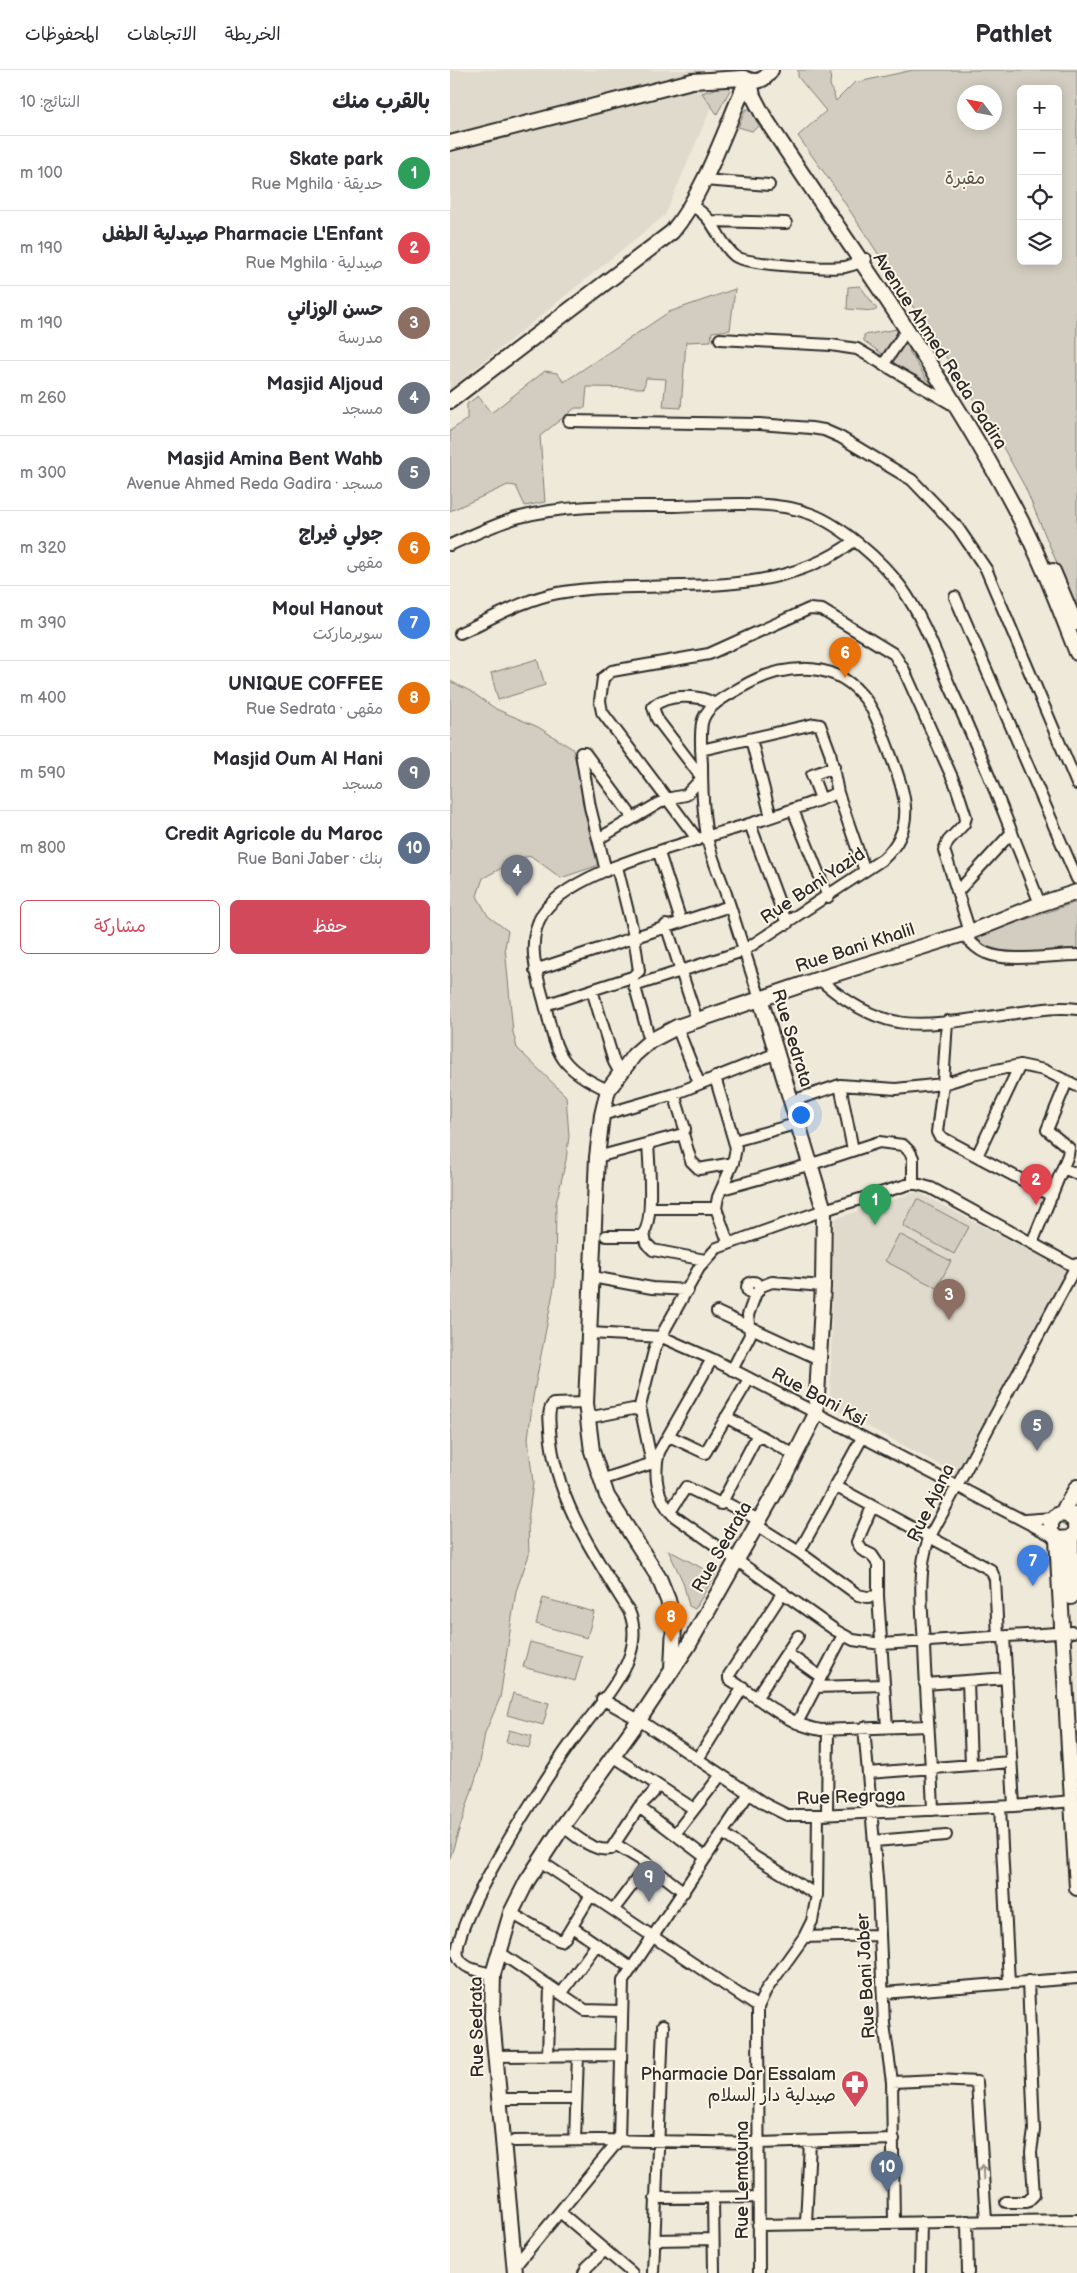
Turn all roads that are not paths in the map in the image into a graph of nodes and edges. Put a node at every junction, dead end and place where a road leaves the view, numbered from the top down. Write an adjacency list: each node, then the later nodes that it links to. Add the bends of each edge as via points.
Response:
1 (716, 70): 4 (street)
2 (771, 70): 3 (street, via 766,78)
3 (747, 78): 4 (street); 6 (street); 11 (street, Avenue Ahmed Reda Gadira)
4 (692, 81): 5 (street)
5 (450, 143)
6 (703, 180): 7 (street); 8 (street)
7 (769, 186)
8 (690, 204): 9 (street); 15 (street, via 678,225 665,238)
9 (712, 222): 10 (street); 11 (street, via 730,252 744,260 829,268)
10 (786, 222)
11 (864, 260): 12 (street, Avenue Ahmed Reda Gadira); 21 (street, Avenue Ahmed Reda Gadira, via 988,442 1026,512)
12 (906, 331): 14 (street); 16 (street, Avenue Ahmed Reda Gadira)
13 (720, 339): 14 (street, via 844,346 857,349)
14 (884, 365): 16 (street)
15 (450, 401)
16 (956, 406): 23 (street, Avenue Ahmed Reda Gadira, via 1025,529)
17 (569, 422): 29 (street, via 759,424 817,429 840,437 912,480 958,528 986,569)
18 (854, 541): 19 (street, via 827,522 801,511 776,506 677,506 595,507 528,515); 22 (street, via 812,566 756,581 579,590 537,598); 37 (street, via 901,587 920,620 974,738)
19 (450, 545)
20 (955, 597): 44 (street)
21 (1077, 628)
22 (460, 633)
23 (1077, 653)
24 (715, 704): 26 (street, via 702,723); 28 (street, via 704,699 666,698 653,707 657,718); 42 (street, Rue Bani Yazid, via 748,684 787,670 821,670 845,679 862,695 892,761 905,801 904,826 898,843 883,859)
25 (751, 739): 26 (street); 27 (street, via 817,724 822,727); 34 (street)
26 (702, 750): 28 (street)
27 (834, 767): 30 (street); 32 (street, via 811,776)
28 (702, 778): 31 (street, via 686,795); 39 (street)
29 (1077, 784)
30 (838, 793): 32 (street); 42 (street)
31 (666, 799): 35 (street); 39 (street); 45 (street, via 602,712 601,684 607,674 709,654 809,609 822,610 894,654 904,670 956,786 966,817 944,850)
32 (821, 799): 33 (street)
33 (793, 810): 34 (street); 47 (street)
34 (771, 817): 36 (street)
35 (634, 818): 38 (street); 38 (street, via 583,752 580,756)
36 (750, 824): 39 (street); 51 (street)
37 (1012, 832): 45 (street); 48 (street)
38 (598, 839): 43 (street)
39 (703, 839): 40 (street); 49 (street, Rue Sedrata)
40 (659, 853): 41 (street); 50 (street)
41 (617, 866): 43 (street); 54 (street)
42 (865, 870): 47 (street, Rue Bani Yazid)
43 (606, 871): 57 (street, via 579,883 560,896 543,914 536,930)
44 (1077, 879)
45 (959, 890): 53 (street)
46 (1077, 892): 48 (street, Rue Bani Khalil)
47 (828, 897): 51 (street, Rue Bani Yazid)
48 (1040, 904): 53 (street, Rue Bani Khalil)
49 (730, 906): 50 (street); 55 (street, Rue Sedrata)
50 (681, 921): 52 (street)
51 (787, 924): 55 (street, Rue Bani Yazid)
52 (666, 926): 54 (street); 58 (street)
53 (966, 933): 56 (street, via 973,946 987,954); 59 (street, Rue Bani Khalil)
54 (634, 936): 57 (street); 60 (street, via 640,966)
55 (743, 951): 58 (street, Rue Bani Yazid); 62 (street, Rue Sedrata)
56 (1077, 955)
57 (535, 970): 63 (street)
58 (682, 970): 60 (street, Rue Bani Yazid); 65 (street)
59 (819, 979): 62 (street, Rue Bani Khalil); 66 (street, via 837,994 883,1018 900,1023)
60 (633, 982): 61 (street, Rue Bani Yazid); 68 (street)
61 (592, 990): 63 (street, Rue Bani Yazid); 71 (street, via 614,1062)
62 (760, 998): 65 (street, Rue Bani Khalil); 69 (street, Rue Sedrata)
63 (545, 1005): 77 (street, via 557,1050 564,1062 585,1080)
64 (1077, 1010): 66 (street, via 1051,1008)
65 (697, 1020): 67 (street, Rue Bani Khalil)
66 (947, 1022): 75 (street)
67 (676, 1027): 68 (street, Rue Bani Khalil); 74 (street)
68 (650, 1041): 71 (street, Rue Bani Khalil)
69 (777, 1053): 72 (street); 79 (street, Rue Sedrata)
70 (1020, 1065): 73 (street, via 1044,1070); 75 (street); 86 (street)
71 (620, 1071): 77 (street, Rue Bani Khalil)
72 (715, 1077): 74 (street); 83 (street)
73 (1074, 1083): 90 (street, via 1047,1130 1069,1148)
74 (699, 1084): 78 (street)
75 (943, 1084): 76 (street, via 896,1089); 86 (street, via 937,1132)
76 (840, 1085): 79 (street); 85 (street)
77 (608, 1090): 80 (street, Rue Bani Khalil)
78 (674, 1094): 80 (street); 82 (street, via 685,1129)
79 (792, 1101): 81 (street, Rue Sedrata)
80 (602, 1115): 87 (street, Rue Bani Khalil)
81 (799, 1123): 83 (street); 89 (street, Rue Sedrata)
82 (683, 1134): 84 (street); 88 (street, via 696,1167 704,1170)
83 (734, 1141): 88 (street)
84 (648, 1144): 87 (street); 95 (street)
85 (853, 1150): 89 (street); 92 (street, via 879,1142 903,1145 913,1158)
86 (977, 1156): 94 (street)
87 (597, 1157): 104 (street, Rue Bani Khalil)
88 (733, 1163): 93 (street)
89 (812, 1164): 93 (street); 97 (street, Rue Sedrata)
90 (1063, 1168): 91 (street); 94 (street)
91 (1077, 1174)
92 (913, 1183): 97 (street); 101 (street, via 930,1188)
93 (722, 1189): 96 (street)
94 (1052, 1196): 101 (street)
95 (650, 1208): 96 (street); 98 (street)
96 (716, 1208): 100 (street)
97 (824, 1210): 100 (street); 105 (street, Rue Sedrata)
98 (644, 1234): 99 (street); 102 (street, via 646,1243 653,1250)
99 (606, 1236)
100 (728, 1242): 102 (street, via 716,1248)
101 (1032, 1243): 103 (street)
102 (705, 1260): 106 (street)
103 (1076, 1266): 127 (street, Rue Ajana)
104 (592, 1277): 106 (street, via 652,1288); 109 (street, Rue Bani Khalil)
105 (823, 1286): 108 (street, via 772,1282 757,1290 748,1315); 112 (street, Rue Sedrata)
106 (688, 1290): 110 (street)
107 (717, 1312): 108 (street)
108 (750, 1326): 112 (street); 113 (street, via 749,1338)
109 (590, 1333): 110 (street, Rue Bani Ksi); 115 (street, Rue Bani Khalil)
110 (662, 1337): 111 (street, Rue Bani Ksi); 116 (street, via 652,1355)
111 (712, 1359): 113 (street, Rue Bani Ksi); 120 (street)
112 (819, 1360): 117 (street, Rue Sedrata)
113 (732, 1370): 114 (street, Rue Bani Ksi)
114 (749, 1379): 117 (street, Rue Bani Ksi); 118 (street)
115 (586, 1403): 119 (street, Rue Bani Khalil); 157 (street, via 558,1402 549,1411 557,1466 572,1514 634,1623 630,1655)
116 (639, 1410): 119 (street); 124 (street)
117 (816, 1414): 122 (street, Rue Bani Ksi); 123 (street, Rue Sedrata)
118 (726, 1417): 120 (street, via 705,1453); 121 (street)
119 (587, 1418): 125 (street, Rue Bani Khalil, via 592,1452)
120 (669, 1436): 124 (street)
121 (758, 1436): 123 (street); 129 (street)
122 (862, 1438): 126 (street); 127 (street, Rue Bani Ksi)
123 (795, 1455): 134 (street, Rue Sedrata)
124 (654, 1463): 125 (street); 131 (street, via 658,1486)
125 (601, 1480): 148 (street, Rue Bani Khalil, via 614,1510 658,1578 668,1600 674,1625)
126 (835, 1486): 130 (street); 137 (street)
127 (957, 1486): 133 (street, Rue Bani Ksi); 136 (street, Rue Ajana)
128 (1077, 1487): 132 (street)
129 (724, 1502): 131 (street, via 717,1504 686,1487); 134 (street)
130 (872, 1507): 136 (street); 140 (street, via 857,1542 878,1564)
131 (670, 1512): 138 (street)
132 (1058, 1516): 133 (street); 135 (street, via 1070,1515); 135 (street, via 1050,1527)
133 (1025, 1520): 135 (street, Rue Bani Ksi, via 1038,1530)
134 (757, 1523): 137 (street); 138 (street, Rue Sedrata)
135 (1070, 1530): 141 (street)
136 (929, 1538): 144 (street, via 979,1562 993,1573); 145 (street, Rue Ajana, via 921,1575)
137 (799, 1552): 140 (street, via 858,1595)
138 (735, 1560): 139 (street); 148 (street, Rue Sedrata)
139 (783, 1592): 142 (street); 154 (street, via 728,1676)
140 (878, 1596): 146 (street)
141 (1068, 1632): 144 (street); 158 (street); 174 (street)
142 (843, 1635): 146 (street, via 864,1643); 149 (street)
143 (798, 1636): 147 (street)
144 (1001, 1637): 145 (street); 150 (street)
145 (923, 1641): 146 (street); 152 (street, Rue Ajana)
146 (881, 1644): 153 (street)
147 (787, 1653): 149 (street); 156 (street)
148 (672, 1672): 159 (street, Rue Sedrata)
149 (821, 1676): 155 (street)
150 (1007, 1678): 151 (street); 167 (street)
151 (968, 1682): 152 (street); 168 (street)
152 (925, 1684): 161 (street, Rue Ajana)
153 (884, 1685): 155 (street); 163 (street)
154 (743, 1687): 156 (street); 166 (street)
155 (816, 1687): 160 (street)
156 (757, 1697): 160 (street)
157 (602, 1699): 159 (street, Rue Regraga); 204 (street, via 511,1834 464,1924 456,1948 462,1964)
158 (1077, 1704)
159 (639, 1720): 165 (street, Rue Sedrata); 166 (street, Rue Regraga)
160 (797, 1723): 164 (street, via 806,1728)
161 (928, 1726): 163 (street); 169 (street, Rue Ajana)
162 (864, 1727): 163 (street); 164 (street); 170 (street, Rue Bani Jaber)
163 (887, 1727)
164 (828, 1730): 181 (street, Rue Lemtouna)
165 (613, 1756): 172 (street); 182 (street, Rue Sedrata)
166 (698, 1759): 171 (street, Rue Regraga)
167 (1011, 1762): 168 (street); 175 (street)
168 (971, 1764): 169 (street)
169 (931, 1768): 170 (street); 179 (street, Rue Ajana)
170 (868, 1773): 180 (street, Rue Bani Jaber)
171 (720, 1776): 173 (street, Rue Regraga); 178 (street)
172 (656, 1786): 176 (street); 178 (street)
173 (749, 1793): 181 (street, Rue Regraga, via 787,1815); 183 (street)
174 (1073, 1801): 175 (street, Rue Regraga); 191 (street)
175 (1014, 1806): 177 (street, Rue Regraga)
176 (639, 1807): 184 (street); 187 (street)
177 (1000, 1807): 179 (street, Rue Regraga); 207 (street)
178 (694, 1809): 184 (street)
179 (934, 1810): 180 (street, Rue Regraga)
180 (870, 1813): 181 (street, Rue Regraga); 186 (street, Rue Bani Jaber)
181 (822, 1815): 194 (street, Rue Lemtouna)
182 (563, 1826): 187 (street, via 600,1850 611,1849); 189 (street, Rue Sedrata)
183 (723, 1833): 188 (street); 194 (street)
184 (676, 1834): 188 (street)
185 (946, 1835): 186 (street)
186 (875, 1840): 198 (street, Rue Bani Jaber)
187 (615, 1844): 190 (street)
188 (705, 1857): 192 (street)
189 (540, 1861): 193 (street); 196 (street, Rue Sedrata)
190 (648, 1864): 192 (street); 195 (street)
191 (1077, 1888)
192 (684, 1892): 199 (street)
193 (591, 1895): 195 (street); 197 (street)
194 (817, 1895): 200 (street, Rue Lemtouna, via 812,1921)
195 (614, 1909): 199 (street)
196 (511, 1913): 197 (street, via 558,1942); 202 (street, Rue Sedrata)
197 (572, 1927): 201 (street)
198 (879, 1935): 200 (street); 210 (street, Rue Bani Jaber)
199 (653, 1936): 203 (street); 211 (street)
200 (804, 1937): 211 (street, Rue Lemtouna, via 766,1990)
201 (597, 1944): 203 (street); 209 (street)
202 (499, 1952): 204 (street, Rue Sedrata); 208 (street)
203 (630, 1967): 212 (street, via 621,1988)
204 (493, 1974): 216 (street, Rue Sedrata)
205 (1077, 1978): 206 (street)
206 (1028, 1981): 207 (street); 231 (street, via 1034,2195 1027,2202)
207 (1009, 1983): 210 (street)
208 (550, 1987): 209 (street); 217 (street)
209 (561, 1994): 212 (street, via 585,2010)
210 (883, 1994): 218 (street, Rue Bani Jaber)
211 (758, 2007): 227 (street, Rue Lemtouna)
212 (620, 2011): 215 (street)
213 (663, 2026): 225 (street)
214 (578, 2055): 215 (street); 217 (street); 220 (street)
215 (621, 2055): 223 (street)
216 (494, 2056): 217 (street); 219 (street, Rue Sedrata)
217 (548, 2056)
218 (892, 2082): 221 (street, Rue Bani Jaber); 235 (street, one-way to 218, via 977,2082)
219 (498, 2099): 220 (street); 243 (street, Rue Sedrata)
220 (575, 2099): 222 (street)
221 (894, 2139): 226 (street); 236 (street, Rue Bani Jaber)
222 (575, 2140): 223 (street); 224 (street)
223 (619, 2140): 225 (street); 232 (street)
224 (514, 2141)
225 (658, 2142): 227 (street); 228 (street)
226 (810, 2142): 227 (street); 238 (street)
227 (759, 2143): 230 (street, Rue Lemtouna)
228 (655, 2198): 229 (street); 241 (street)
229 (713, 2198): 230 (street); 240 (street)
230 (758, 2198): 239 (street, Rue Lemtouna)
231 (1006, 2202)
232 (561, 2213): 242 (street); 243 (street)
233 (1077, 2220): 235 (street)
234 (967, 2221): 235 (street); 237 (street); 250 (street)
235 (986, 2221)
236 (894, 2222): 237 (street); 238 (street)
237 (921, 2222): 249 (street)
238 (806, 2223): 239 (street)
239 (758, 2225): 248 (street, Rue Lemtouna)
240 (713, 2239): 241 (street); 247 (street)
241 (654, 2240): 246 (street)
242 (605, 2250): 244 (street); 245 (street)
243 (515, 2269)
244 (584, 2273)
245 (632, 2273)
246 (653, 2273)
247 (714, 2273)
248 (758, 2273)
249 (920, 2273)
250 (968, 2273)

